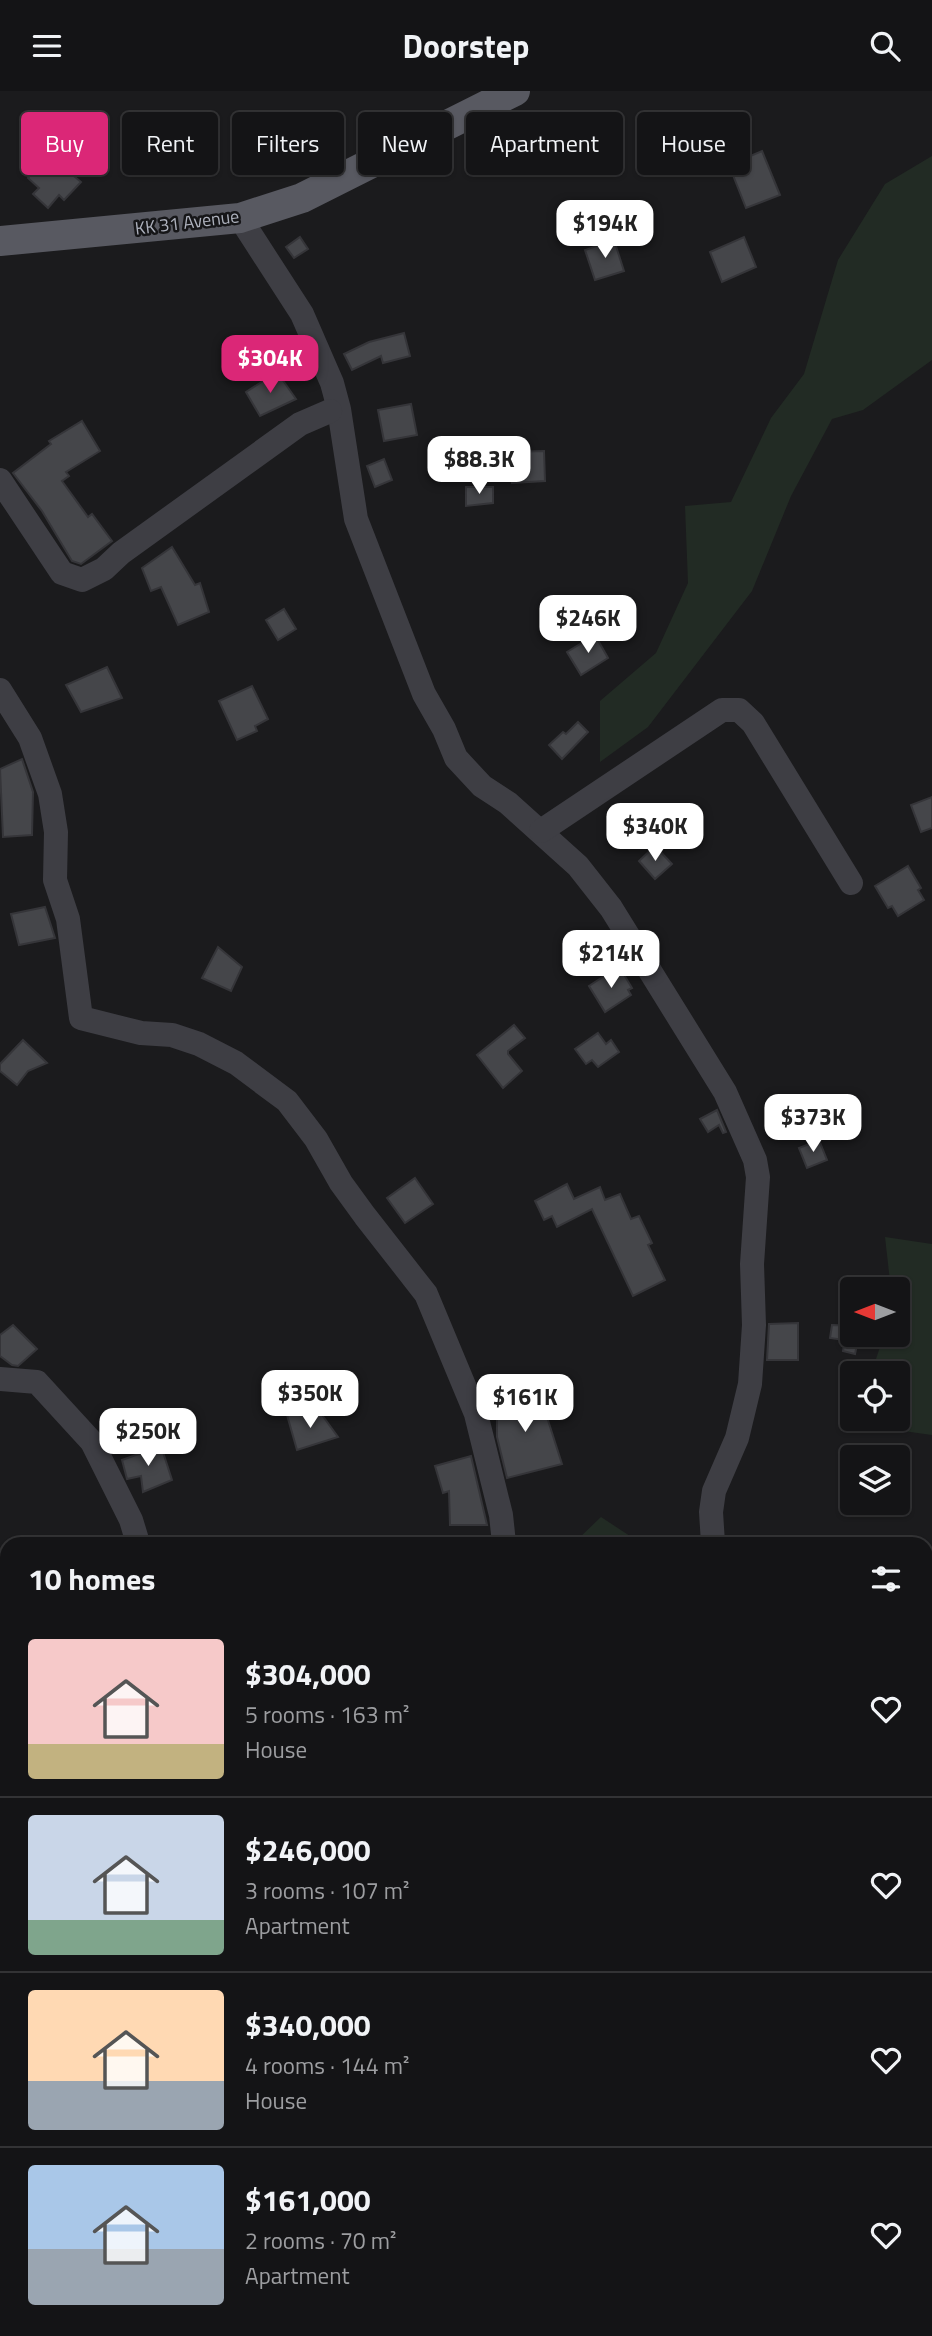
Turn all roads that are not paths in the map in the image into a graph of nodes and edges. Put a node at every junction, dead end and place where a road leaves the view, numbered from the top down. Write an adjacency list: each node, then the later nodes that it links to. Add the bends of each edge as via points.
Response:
1 (515, 91): 2 (main road, KK 31 Avenue, via 302,198)
2 (240, 218): 3 (main road, KK 31 Avenue); 7 (street, via 302,314 332,383 356,519 424,694 456,758 482,786)
3 (0, 241)
4 (330, 411): 5 (street, via 300,424 104,569 82,580 62,573)
5 (0, 480)
6 (0, 690): 11 (street, via 30,738 50,794 56,832 55,880 68,919 81,1018 199,1044 236,1063 287,1101 341,1183 426,1294 476,1414)
7 (541, 831): 8 (street, via 722,711 739,711 753,723); 12 (street, via 578,866 624,926 725,1092 755,1160 750,1384 737,1438 714,1491)
8 (851, 883)
9 (0, 1379): 10 (street, via 37,1382 92,1442)
10 (136, 1537)
11 (503, 1537)
12 (713, 1537)

